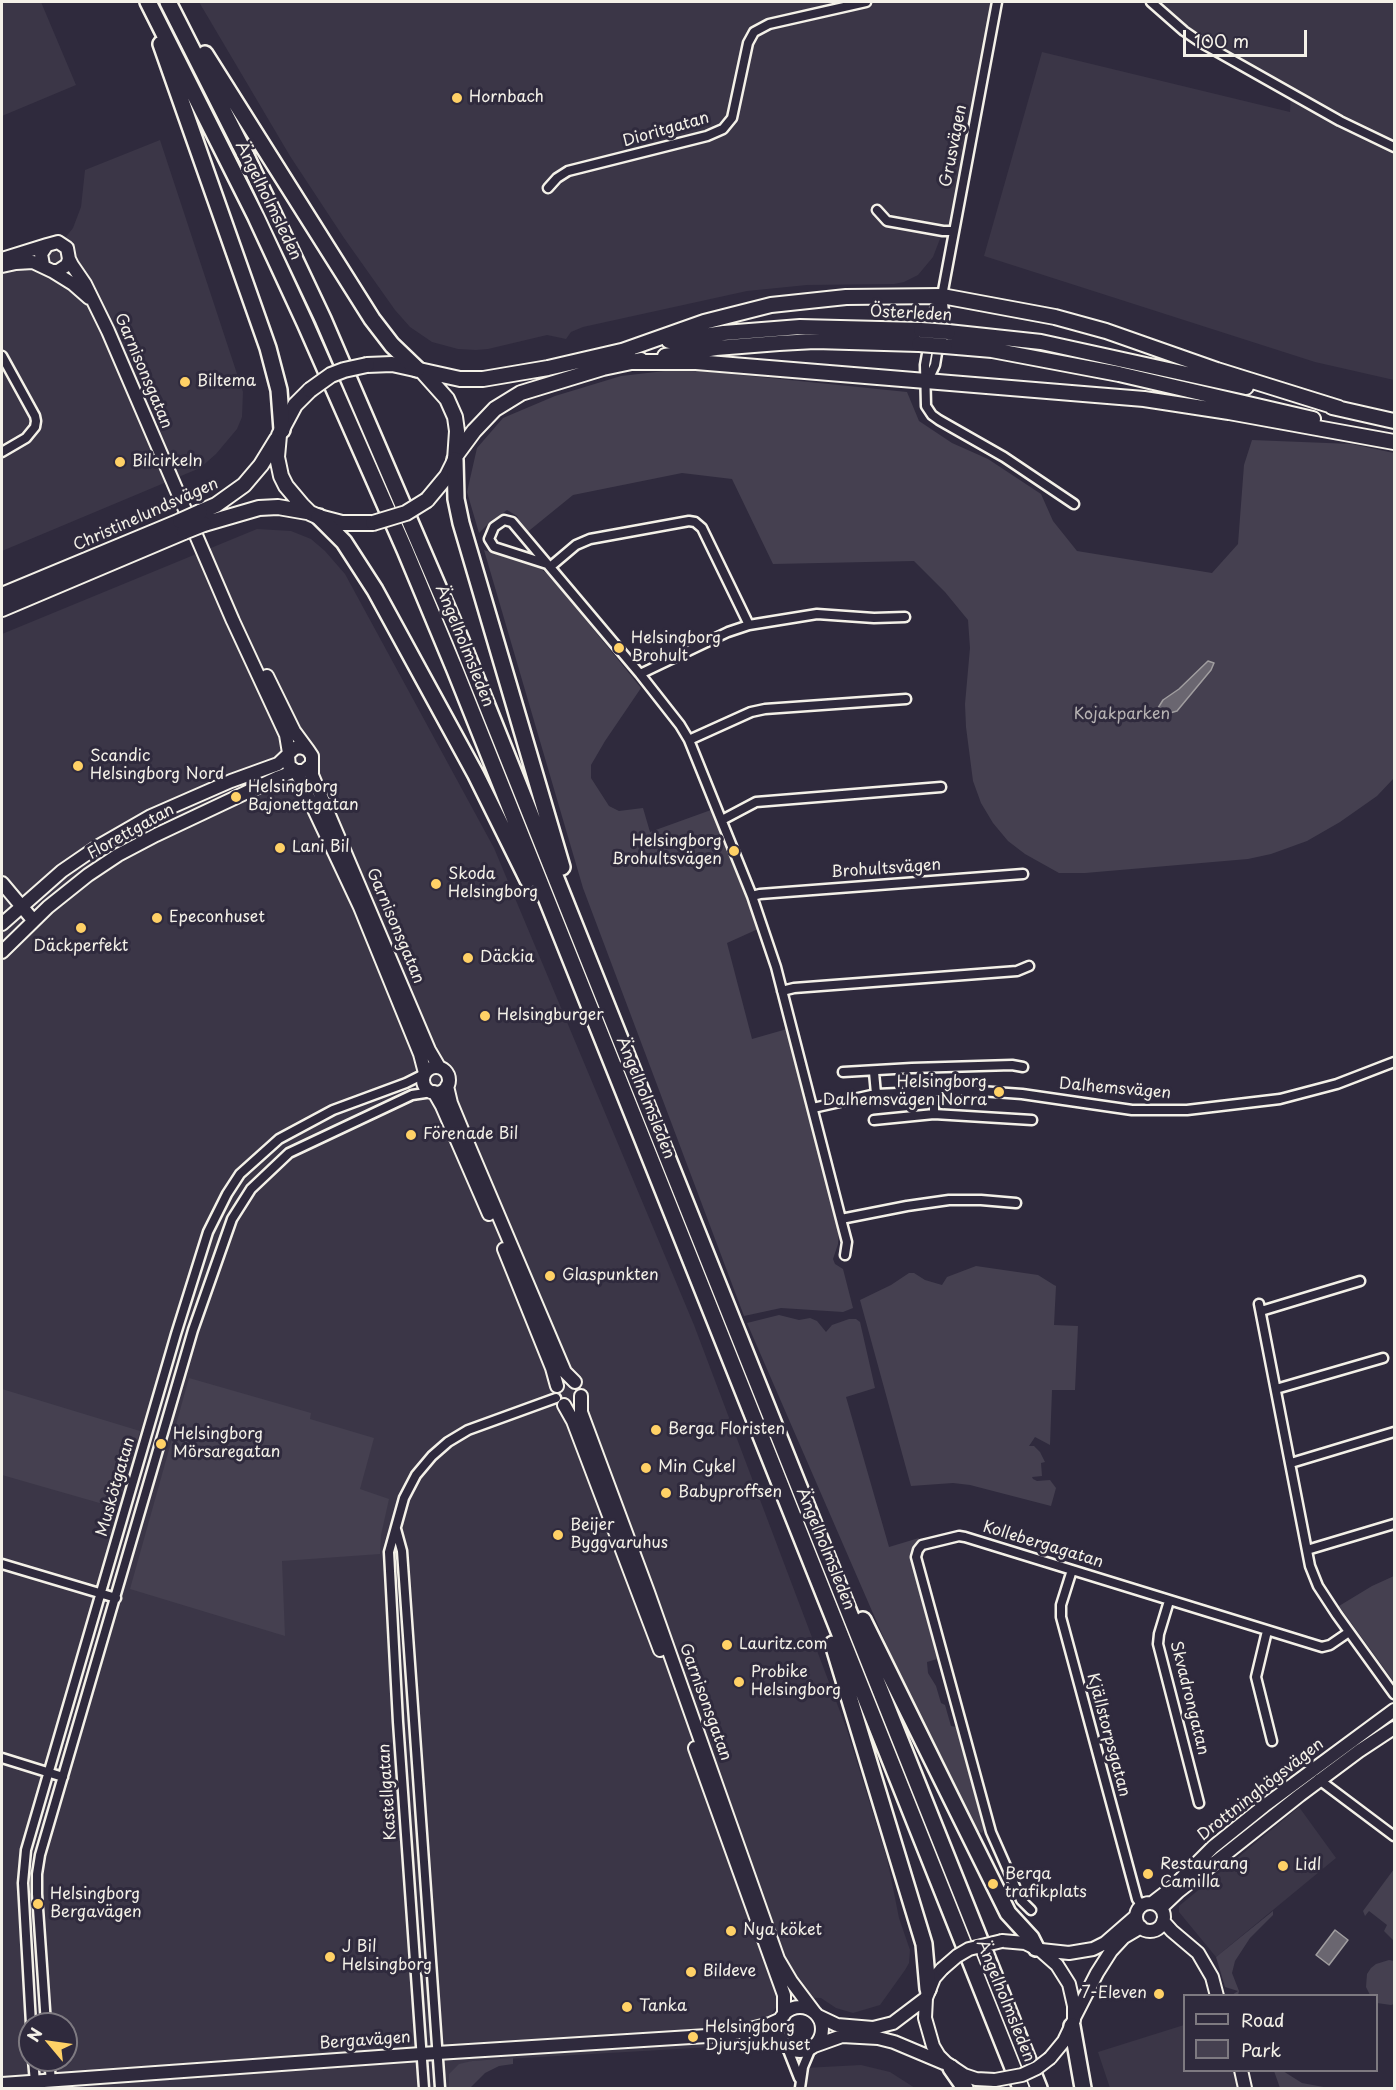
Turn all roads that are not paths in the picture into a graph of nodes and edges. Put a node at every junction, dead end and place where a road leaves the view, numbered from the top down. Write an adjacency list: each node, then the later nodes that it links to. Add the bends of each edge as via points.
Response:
1 (147, 2): 27 (highway, via 268,348 279,390); 60 (highway, Ängelholmsleden, via 256,217 361,448)
2 (168, 2): 56 (highway, Ängelholmsleden, via 333,342 460,638)
3 (176, 2): 23 (highway, via 372,319 392,345)
4 (866, 2): 8 (street, Dioritgatan, via 769,24 754,32 732,118 723,129 568,171)
5 (997, 2): 10 (street, Grusvägen)
6 (1151, 2): 7 (street, via 1200,42 1340,121)
7 (1395, 147)
8 (548, 188)
9 (877, 210): 10 (street, via 886,221)
10 (954, 231): 16 (street, Grusvägen)
11 (47, 245): 12 (street, Garnisonsgatan, via 63,244); 13 (street); 15 (street, via 41,254)
12 (69, 259): 15 (street, via 63,269); 17 (street, Garnisonsgatan)
13 (2, 260)
14 (2, 266): 15 (street, via 24,262)
15 (48, 268): 17 (street, Garnisonsgatan)
16 (942, 296): 20 (main road, via 846,297 771,305 704,322); 24 (street, Grusvägen, via 944,311 935,366); 25 (main road, via 1107,330)
17 (92, 300): 39 (street, Garnisonsgatan)
18 (920, 337): 19 (main road, Österleden, bridge); 20 (main road, Österleden, via 846,327 762,329); 22 (main road, Österleden, via 779,343)
19 (946, 339): 25 (main road, Österleden, via 1041,342); 28 (main road, Österleden, via 1149,380)
20 (622, 351): 23 (main road, Österleden, via 483,379 460,379)
21 (2, 356): 29 (street, via 36,422 26,438)
22 (634, 362): 24 (main road, via 696,362); 30 (main road, Österleden, via 537,387 514,397 485,418)
23 (420, 370): 27 (main road, bridge, via 392,364 367,365 331,375 295,405); 30 (main road, via 444,394 452,409 457,431)
24 (926, 382): 28 (main road, via 1144,399); 31 (street, Grusvägen, via 926,406 932,415)
25 (1339, 408): 26 (main road, Österleden)
26 (1395, 421)
27 (281, 432): 32 (main road, via 277,457 281,476 289,492); 33 (main road, Christinelundsvägen, via 244,485)
28 (1395, 440)
29 (2, 452)
30 (456, 457): 32 (main road, bridge, via 439,488 406,513 373,523 342,523); 56 (highway, via 458,513)
31 (1074, 504)
32 (314, 515): 33 (main road, Christinelundsvägen, via 268,507); 60 (highway, via 344,542 362,568 476,775 523,868 574,987)
33 (202, 518): 34 (main road, Christinelundsvägen, bridge)
34 (182, 526): 36 (main road, Christinelundsvägen); 37 (main road, Christinelundsvägen)
35 (549, 566): 35 (street, via 494,547 489,539 494,527 504,520 512,522); 40 (street, via 590,539 695,522 702,528); 41 (street)
36 (2, 595)
37 (2, 609)
38 (904, 617): 40 (street, via 817,614)
39 (233, 621): 44 (street, Garnisonsgatan); 45 (street, Garnisonsgatan, via 286,735)
40 (749, 625): 41 (street)
41 (640, 674): 43 (street)
42 (906, 699): 43 (street, via 765,709)
43 (689, 740): 49 (street)
44 (308, 750): 45 (street, via 298,747); 46 (street, Garnisonsgatan)
45 (288, 755): 47 (street, Garnisonsgatan, via 290,766); 53 (street, Florettgatan, via 278,764 195,796 114,836 62,871)
46 (312, 764): 47 (street, via 304,771); 62 (street, Garnisonsgatan, via 312,775)
47 (296, 771): 54 (street, Florettgatan, via 118,855 79,881); 66 (street, Garnisonsgatan, via 360,907 420,1054)
48 (941, 788): 49 (street, via 756,802)
49 (722, 820): 52 (street)
50 (1023, 874): 52 (street, Brohultsvägen)
51 (2, 883): 53 (street)
52 (752, 896): 59 (street)
53 (21, 906): 54 (street); 55 (street, Florettgatan)
54 (33, 920): 57 (street, Florettgatan)
55 (2, 924)
56 (576, 926): 86 (highway, Ängelholmsleden)
57 (2, 952)
58 (1029, 966): 59 (street, via 1017,971)
59 (782, 991): 71 (street)
60 (601, 1035): 90 (highway, Ängelholmsleden)
61 (1395, 1062): 68 (street, Dalhemsvägen, via 1337,1084 1280,1099 1187,1110 1132,1110 1007,1093)
62 (439, 1067): 66 (street); 67 (street, Garnisonsgatan, via 448,1074)
63 (1023, 1067): 64 (street)
64 (874, 1071): 65 (street); 70 (street)
65 (843, 1072)
66 (424, 1074): 69 (street, Garnisonsgatan, via 424,1085); 93 (street, Muskötgatan, via 295,1129 240,1174 227,1194 208,1232)
67 (447, 1086): 69 (street); 80 (street, Garnisonsgatan, via 565,1372)
68 (934, 1090): 70 (street, Dalhemsvägen); 72 (street)
69 (433, 1092): 82 (street, Garnisonsgatan, via 501,1241 552,1368); 94 (street, Muskötgatan, via 412,1095 289,1153 261,1178 240,1205 193,1330)
70 (876, 1094): 71 (street, Dalhemsvägen)
71 (813, 1108): 76 (street)
72 (934, 1114): 73 (street); 74 (street)
73 (874, 1120)
74 (1032, 1120)
75 (1016, 1203): 76 (street, via 949,1200)
76 (841, 1219): 77 (street, via 847,1242)
77 (845, 1255)
78 (1360, 1281): 81 (street, via 1260,1307)
79 (1383, 1358): 81 (street)
80 (575, 1382): 82 (street, via 565,1380); 83 (street, Garnisonsgatan)
81 (1276, 1389): 85 (street)
82 (559, 1396): 83 (street, via 574,1404); 88 (street, Kastellgatan, via 468,1430 448,1442 416,1475 404,1498); 116 (street, Garnisonsgatan, via 573,1421 663,1656 784,1995)
83 (580, 1396): 115 (street, Garnisonsgatan, via 581,1412 778,1959)
84 (1395, 1432): 85 (street)
85 (1291, 1463): 89 (street)
86 (807, 1506): 110 (highway, via 825,1532 880,1658 1008,1912); 135 (highway, Ängelholmsleden)
87 (1395, 1524): 89 (street)
88 (396, 1529): 121 (street, Kastellgatan, via 402,1551); 122 (street, Kastellgatan, via 389,1552)
89 (1307, 1550): 97 (street, via 1318,1586)
90 (811, 1563): 111 (highway, via 924,1944); 134 (highway, Ängelholmsleden)
91 (2, 1564): 93 (street)
92 (1072, 1570): 95 (street, Kollebergagatan); 108 (street, Kollebergagatan, via 963,1536 922,1545 916,1554 991,1832 1021,1900); 109 (street, Kjällstorpsgatan, via 1061,1617 1137,1899)
93 (100, 1593): 94 (street); 103 (street, Muskötgatan)
94 (116, 1598): 105 (street, Muskötgatan)
95 (1169, 1601): 96 (street, Kollebergagatan); 106 (street, Skvadrongatan, via 1158,1644)
96 (1267, 1631): 97 (street, Kollebergagatan, via 1322,1647); 101 (street, via 1256,1681)
97 (1349, 1632): 98 (street)
98 (1395, 1694)
99 (1395, 1710): 104 (street, Drottninghögsvägen)
100 (1395, 1728): 104 (street, Drottninghögsvägen)
101 (1272, 1741)
102 (2, 1758): 103 (street)
103 (48, 1772): 105 (street); 113 (street, Muskötgatan, via 22,1876)
104 (1315, 1775): 107 (street); 109 (street, Drottninghögsvägen)
105 (63, 1777): 114 (street, Muskötgatan, via 37,1874)
106 (1200, 1803)
107 (1395, 1836)
108 (1031, 1910)
109 (1150, 1916): 110 (street, Drottninghögsvägen, via 1093,1949 1069,1953); 112 (street, via 1198,1953); 117 (street, Drottninghögsvägen, via 1111,1952 1096,1973)
110 (1038, 1949): 111 (street, bridge, via 1017,1941 969,1949 942,1969); 117 (street, via 1066,1977 1072,1994)
111 (927, 1994): 115 (street, via 893,2023 873,2028 837,2025); 123 (street, via 925,2018 929,2035)
112 (1217, 1994)
113 (30, 2012)
114 (45, 2012)
115 (816, 2014): 116 (street, via 802,2007); 120 (street, via 822,2029)
116 (782, 2017): 118 (street, Bergavägen); 119 (street, via 779,2031)
117 (1073, 2023): 123 (street, bridge, via 1050,2058 1022,2075 976,2079); 136 (highway)
118 (731, 2034): 119 (street, Bergavägen, via 771,2037); 121 (street, Bergavägen)
119 (785, 2044): 120 (street, via 798,2050); 130 (street)
120 (812, 2047): 123 (street, via 842,2036 878,2038); 130 (street)
121 (438, 2053): 122 (street, Bergavägen); 132 (street, Kastellgatan)
122 (422, 2054): 127 (street, Bergavägen); 131 (street, Kastellgatan)
123 (949, 2066): 133 (highway)
124 (34, 2072): 128 (street)
125 (50, 2072): 127 (street)
126 (1241, 2072): 137 (street)
127 (51, 2080): 128 (street, Bergavägen)
128 (35, 2082): 129 (street, Bergavägen)
129 (2, 2084)
130 (800, 2086)
131 (424, 2088)
132 (440, 2088)
133 (965, 2088)
134 (1021, 2088)
135 (1039, 2088)
136 (1083, 2088)
137 (1245, 2088)

